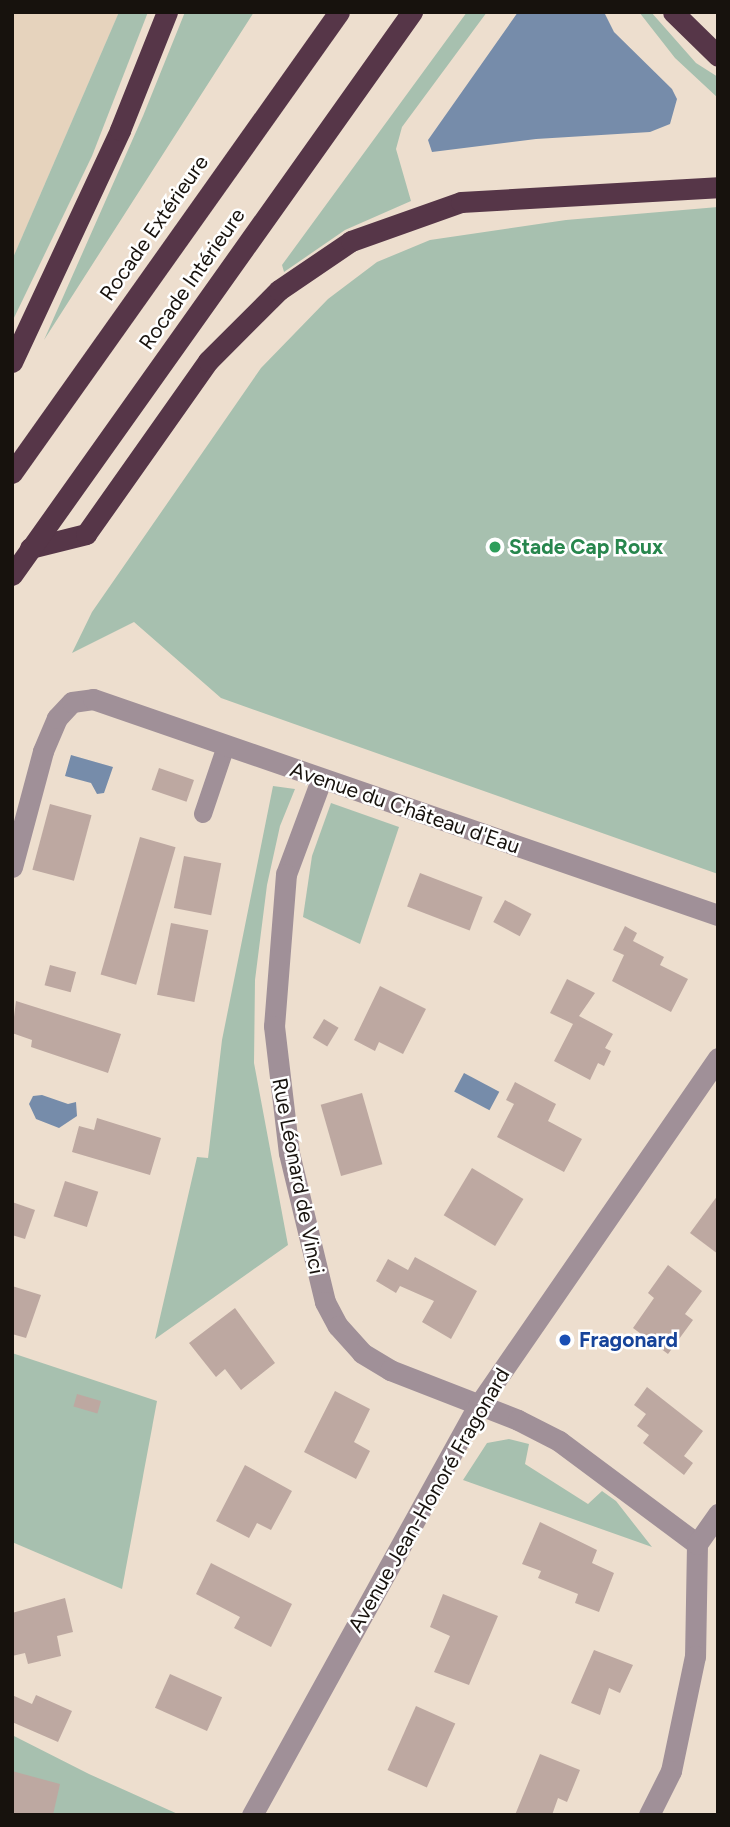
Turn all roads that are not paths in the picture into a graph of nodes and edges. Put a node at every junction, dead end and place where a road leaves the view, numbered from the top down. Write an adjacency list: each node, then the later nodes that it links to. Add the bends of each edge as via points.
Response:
1 (167, 12): 7 (highway, via 114,142)
2 (339, 12): 8 (highway, Rocade Extérieure)
3 (412, 12): 9 (highway, Rocade Intérieure)
4 (673, 12): 5 (highway)
5 (718, 56)
6 (718, 187): 9 (highway, via 461,202 351,241 279,290 208,361 86,534)
7 (12, 362)
8 (12, 473)
9 (30, 548): 10 (highway, Rocade Intérieure)
10 (12, 575)
11 (226, 746): 12 (street, Avenue du Château d'Eau); 13 (lane); 14 (street, Avenue du Château d'Eau, via 93,699 72,702 57,719 43,751)
12 (320, 780): 15 (street, Avenue du Château d'Eau); 17 (street, Rue Léonard de Vinci, via 286,874 275,983 277,1069 289,1153 316,1273 338,1326 362,1353 390,1370)
13 (203, 814)
14 (12, 867)
15 (718, 915)
16 (718, 1058): 17 (street, Avenue Jean-Honoré Fragonard)
17 (478, 1406): 19 (street, Rue Léonard de Vinci, via 559,1441); 20 (street, Avenue Jean-Honoré Fragonard)
18 (718, 1514): 19 (street)
19 (697, 1544): 21 (street, via 695,1656 671,1771)
20 (252, 1815)
21 (649, 1815)

